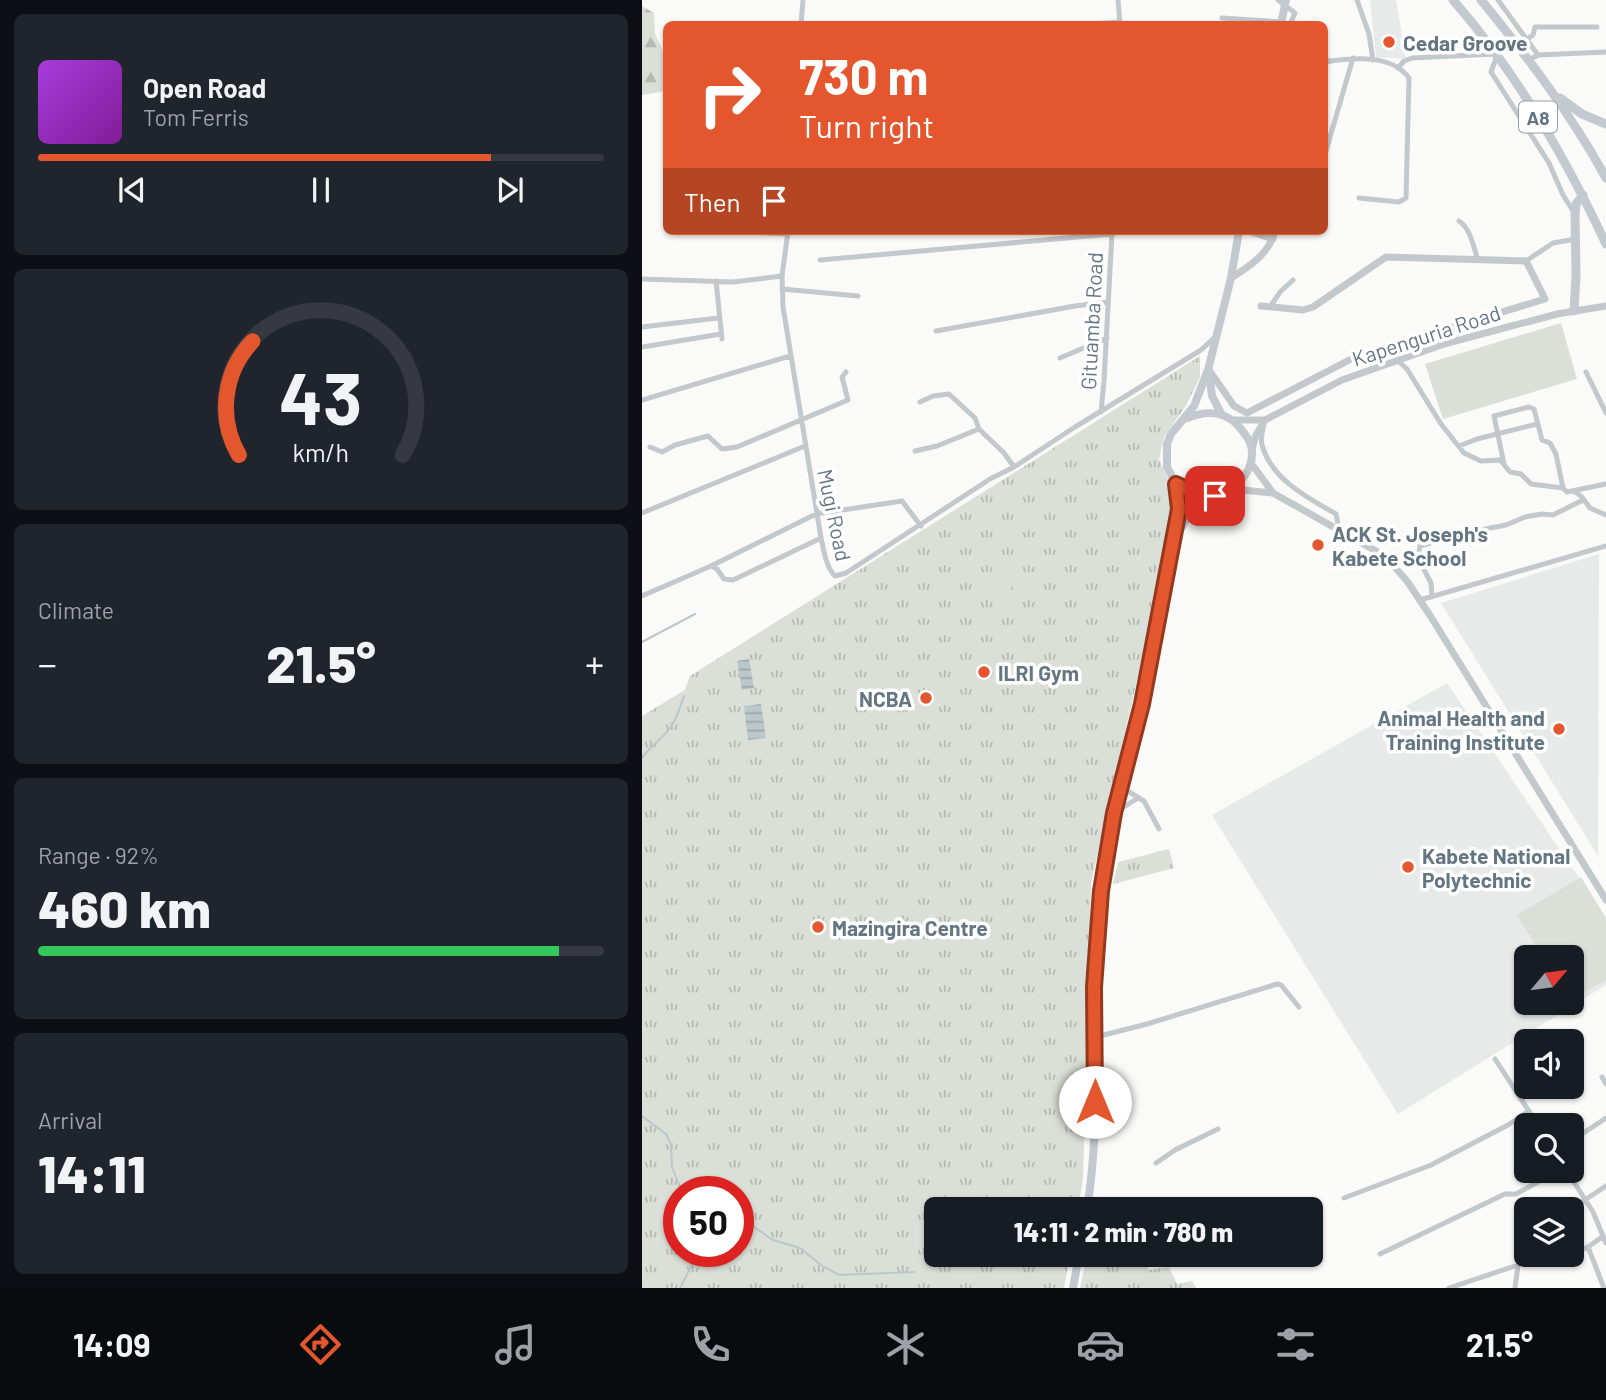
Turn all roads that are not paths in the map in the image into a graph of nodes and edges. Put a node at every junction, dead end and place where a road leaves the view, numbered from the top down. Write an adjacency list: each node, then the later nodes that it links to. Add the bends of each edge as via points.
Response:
1 (803, 0): 9 (street)
2 (1118, 0): 10 (street)
3 (1357, 0): 19 (street)
4 (1453, 0): 16 (highway, A8)
5 (1481, 0): 20 (highway, A8)
6 (1498, 0): 14 (street)
7 (1283, 2): 12 (main road)
8 (1222, 18): 11 (street)
9 (801, 21)
10 (1119, 21)
11 (1253, 21)
12 (1284, 21)
13 (1597, 27): 14 (street, via 1535,27)
14 (1528, 39): 17 (street)
15 (1606, 52): 17 (street)
16 (1496, 55): 22 (street, via 1413,58); 27 (highway, A8); 29 (street, via 1491,72 1549,163)
17 (1538, 55): 20 (street)
18 (1352, 58): 19 (street); 21 (street); 25 (street)
19 (1373, 60): 22 (street)
20 (1529, 60): 23 (highway, A8)
21 (1328, 62)
22 (1398, 68): 28 (street, via 1409,80 1406,198 1399,202)
23 (1553, 92): 24 (highway, via 1582,114); 26 (highway, A8)
24 (1606, 124)
25 (1328, 144)
26 (1606, 178)
27 (1583, 195): 29 (highway); 37 (highway, A8)
28 (1359, 198)
29 (1575, 214): 36 (highway)
30 (1459, 221): 39 (street, via 1469,232)
31 (788, 235): 41 (street, Mugi Road)
32 (1090, 235): 38 (street)
33 (1112, 235): 48 (street, Gituamba Road)
34 (1238, 235): 42 (main road)
35 (1274, 235): 42 (street, via 1257,260)
36 (1576, 239): 40 (street, via 1553,243); 51 (highway)
37 (1605, 242)
38 (820, 260)
39 (1478, 260): 40 (street); 50 (street, via 1386,257 1313,307)
40 (1526, 261): 62 (street, via 1544,300 1399,342)
41 (782, 276): 45 (street); 46 (street, Mugi Road)
42 (1231, 278): 55 (main road)
43 (642, 279): 45 (street)
44 (1293, 280): 50 (street)
45 (716, 281): 52 (street)
46 (782, 289): 47 (street); 58 (street, Mugi Road)
47 (858, 296)
48 (1107, 302): 54 (street); 56 (street, Gituamba Road)
49 (1606, 306): 51 (street, Kapenguria Road)
50 (1265, 307)
51 (1574, 311): 60 (street, Kapenguria Road)
52 (718, 318): 53 (street); 57 (street, via 722,336)
53 (643, 327)
54 (936, 331)
55 (1215, 336): 61 (main road); 68 (street, Mugi Road, via 1201,350)
56 (1107, 338): 59 (street); 68 (street, Gituamba Road)
57 (642, 347)
58 (790, 356): 66 (street); 74 (street, Mugi Road)
59 (1060, 358)
60 (1397, 360): 65 (street, Kapenguria Road); 79 (street)
61 (1209, 367): 62 (street, via 1234,406 1247,413); 69 (main road, via 1212,396); 71 (main road)
62 (1336, 367): 65 (street)
63 (846, 372): 74 (street, via 842,377 848,400)
64 (1586, 372): 70 (street)
65 (1342, 380): 73 (street, Kapenguria Road)
66 (642, 400)
67 (920, 401): 76 (street, via 949,394 975,418)
68 (1100, 412): 85 (street, Mugi Road)
69 (1221, 413): 71 (main road, via 1201,412); 72 (main road)
70 (1606, 413)
71 (1187, 418): 86 (main road, via 1167,444 1167,467)
72 (1233, 420): 73 (street, Kapenguria Road); 81 (main road)
73 (1265, 420): 81 (street); 98 (street, via 1261,442 1267,457 1290,485 1336,514)
74 (800, 421): 78 (street, Mugi Road); 80 (street, via 726,450 708,436 662,452)
75 (1537, 424): 77 (street); 77 (street, via 1534,409 1529,407 1494,416); 88 (street, via 1542,440 1550,443 1556,454)
76 (979, 429): 82 (street); 85 (street)
77 (1499, 434): 79 (street); 84 (street)
78 (805, 446): 94 (street); 95 (street, Mugi Road)
79 (1459, 446): 84 (street, via 1470,457)
80 (650, 447)
81 (1252, 449): 83 (main road)
82 (915, 451)
83 (1251, 463): 89 (main road); 91 (street)
84 (1504, 464): 88 (street, via 1531,484)
85 (1014, 467): 97 (street, Mugi Road)
86 (1176, 484): 92 (main road, via 1199,495); 101 (main road, via 1179,509)
87 (1606, 484): 90 (street)
88 (1563, 488): 90 (street)
89 (1233, 489): 91 (street); 92 (main road)
90 (1575, 492): 93 (street)
91 (1273, 493): 98 (street)
92 (1215, 496): 101 (main road, via 1188,516)
93 (1583, 500): 96 (street, via 1589,508); 104 (street, via 1553,516 1525,517 1420,546 1418,558 1431,583)
94 (642, 513)
95 (816, 514): 97 (street, via 902,501); 99 (street, Mugi Road); 102 (street)
96 (1606, 514)
97 (921, 526): 99 (street, Mugi Road, via 839,577 832,575)
98 (1338, 529): 105 (street, via 1392,564)
99 (820, 538): 102 (street, via 733,580 724,579)
100 (1606, 546): 104 (street)
101 (1169, 560): 106 (main road)
102 (711, 566): 103 (street)
103 (642, 596)
104 (1432, 596): 105 (street)
105 (1420, 600): 110 (street)
106 (1121, 787): 107 (street); 108 (main road)
107 (1138, 798): 108 (street); 109 (street)
108 (1114, 813): 112 (main road, via 1098,922)
109 (1159, 829)
110 (1606, 901)
111 (1299, 1007): 112 (street, via 1277,984)
112 (1096, 1037): 124 (main road)
113 (1495, 1059): 116 (street)
114 (1602, 1077): 115 (street)
115 (1606, 1084)
116 (1529, 1111): 125 (street, via 1410,1175)
117 (1606, 1118): 119 (street)
118 (1218, 1129): 120 (street)
119 (1584, 1133)
120 (1156, 1163)
121 (1536, 1183): 130 (street)
122 (1574, 1183): 126 (street)
123 (1606, 1186): 126 (street)
124 (1088, 1197)
125 (1344, 1198)
126 (1585, 1200): 127 (street)
127 (1604, 1240): 128 (street)
128 (1588, 1247): 129 (street); 137 (street)
129 (1584, 1249)
130 (1380, 1254)
131 (1514, 1266): 135 (street)
132 (1077, 1267): 134 (main road)
133 (1518, 1267): 136 (street)
134 (1073, 1288)
135 (1449, 1288)
136 (1515, 1288)
137 (1604, 1288)

